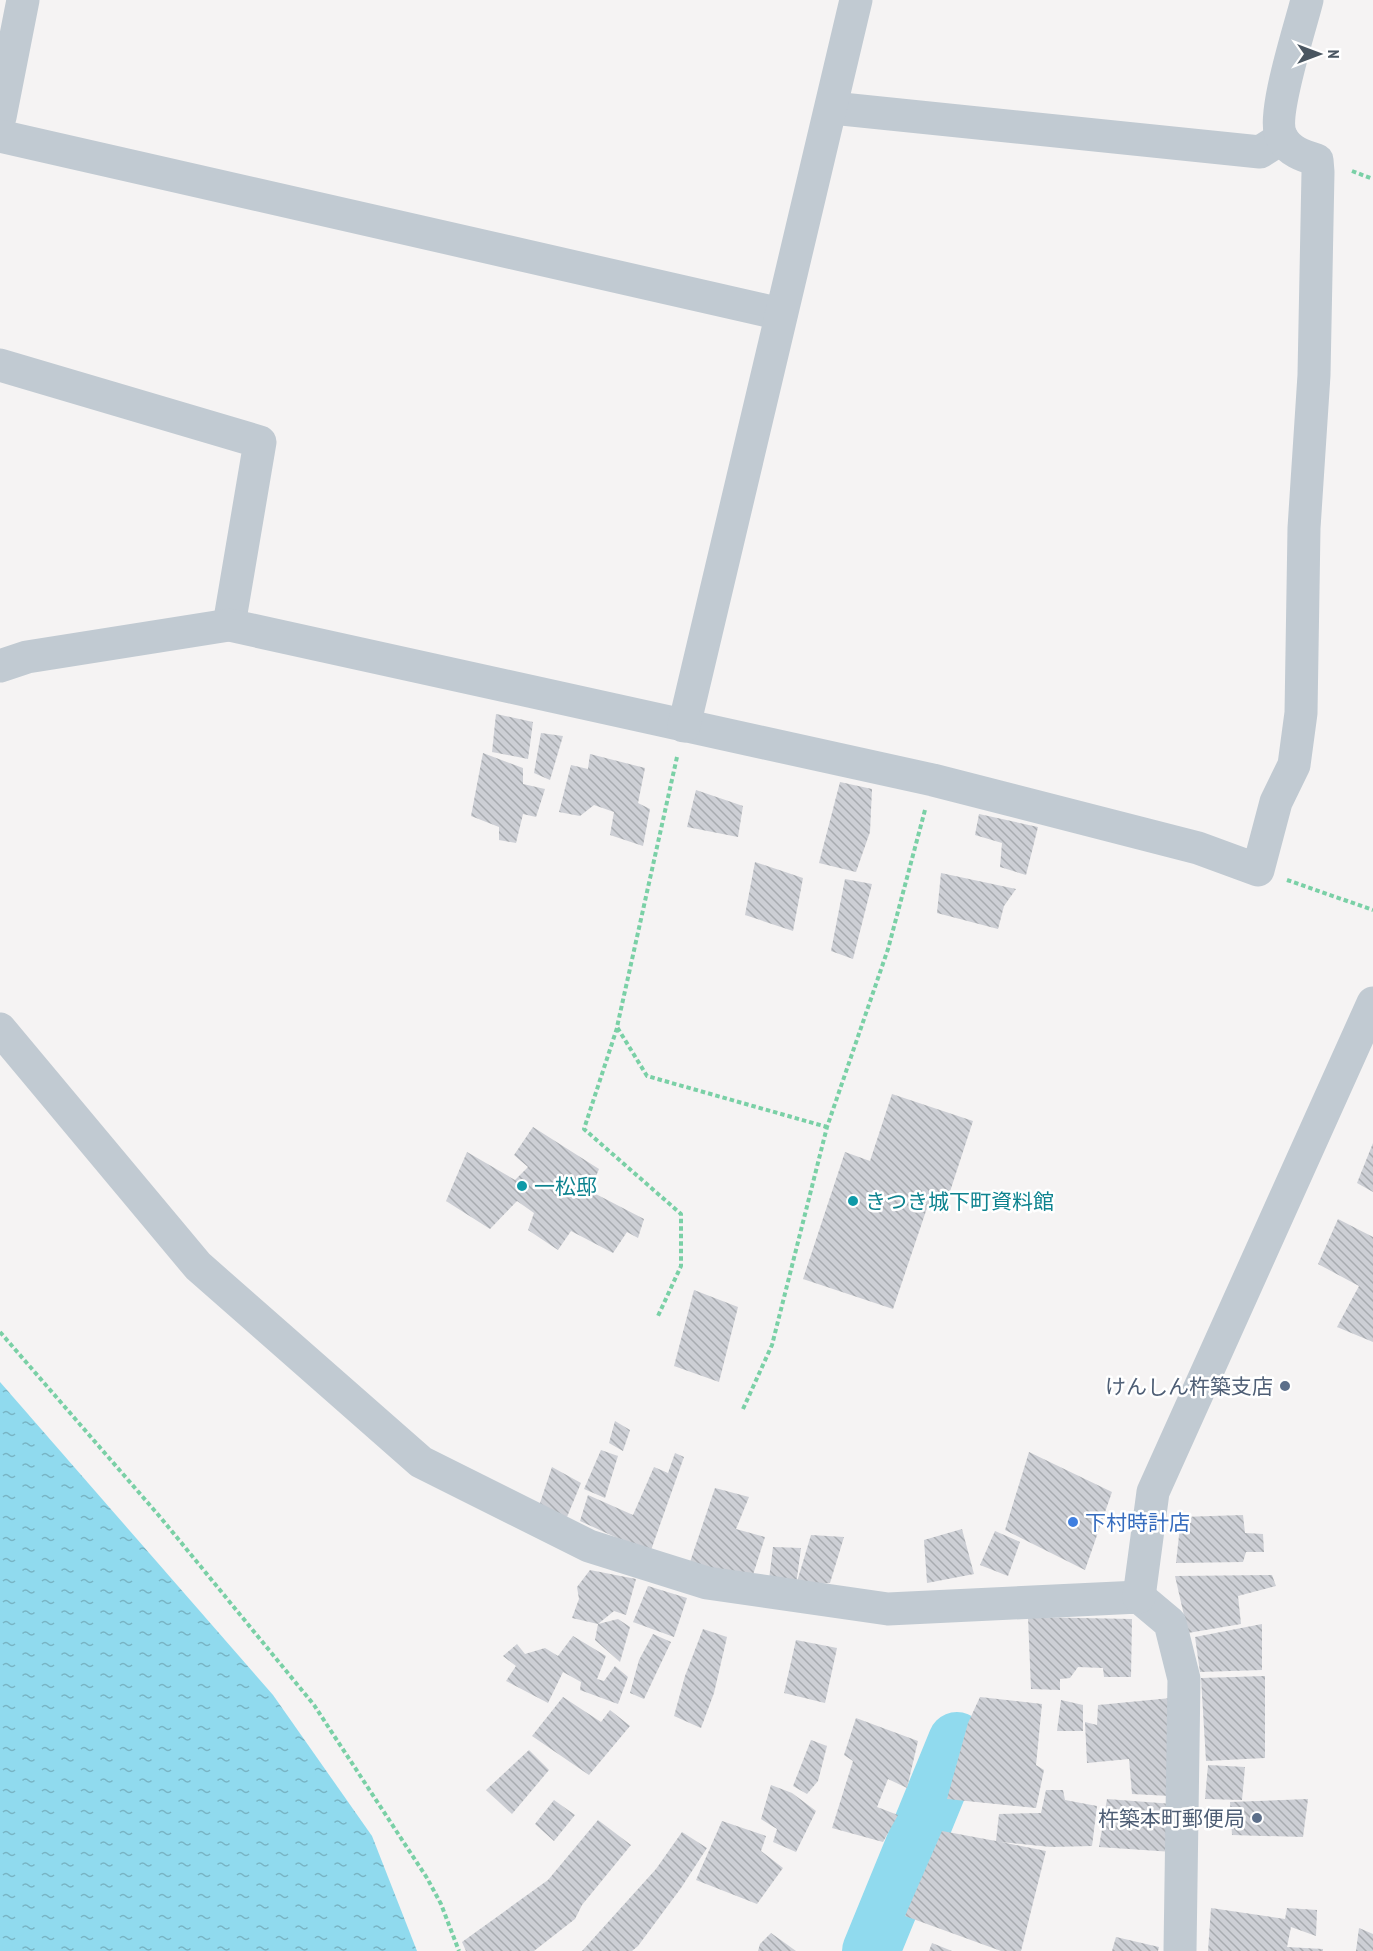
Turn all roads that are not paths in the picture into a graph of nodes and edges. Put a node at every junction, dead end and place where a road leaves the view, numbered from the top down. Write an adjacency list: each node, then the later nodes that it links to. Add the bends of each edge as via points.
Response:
1 (23, 0): 5 (street)
2 (856, 0): 4 (street)
3 (1307, 0): 7 (street, via 1281,102 1278,129)
4 (832, 108): 7 (street, via 1260,152); 8 (street)
5 (0, 117)
6 (0, 136): 8 (street)
7 (1282, 138): 12 (street, via 1301,155 1317,160 1314,375 1304,528 1297,747 1276,802 1258,870 1198,848 933,780)
8 (781, 314): 12 (street)
9 (0, 365): 10 (street, via 260,442)
10 (229, 625): 11 (street, via 27,657); 12 (street)
11 (0, 666)
12 (684, 726)
13 (1373, 1003): 15 (street, via 1153,1492)
14 (0, 1029): 15 (street, via 198,1266 421,1462 589,1546 706,1582 888,1609)
15 (1139, 1597): 16 (street, via 1170,1623 1184,1679)
16 (1180, 1951)

